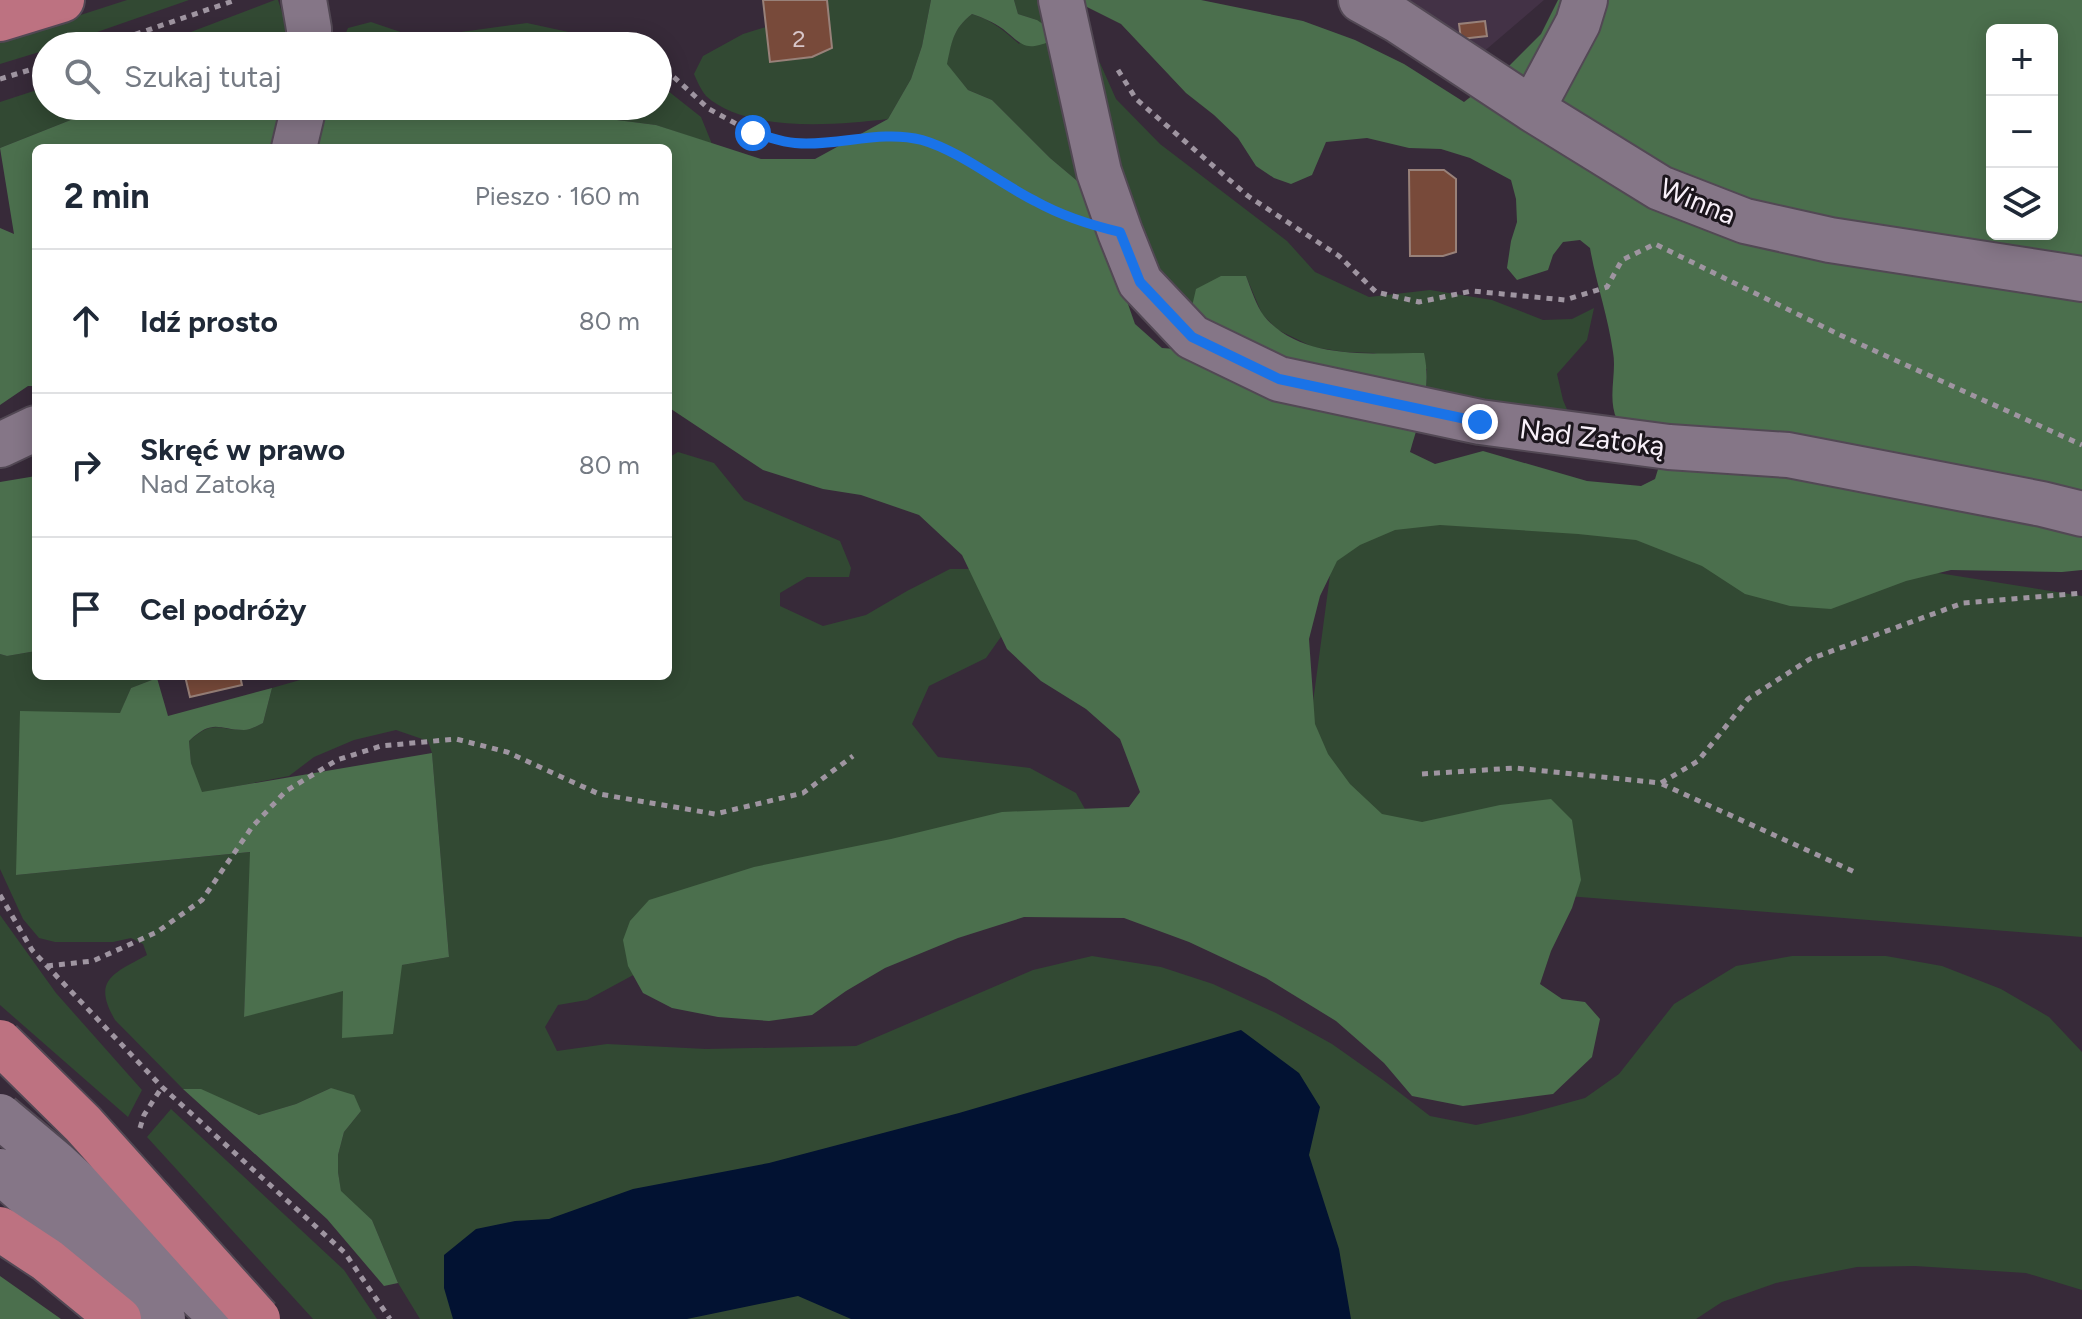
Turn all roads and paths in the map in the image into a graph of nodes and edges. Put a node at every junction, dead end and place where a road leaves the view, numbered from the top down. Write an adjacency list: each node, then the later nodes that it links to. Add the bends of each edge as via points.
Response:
1 (62, 0): 7 (main road)
2 (236, 0): 8 (path)
3 (304, 0): 9 (street)
4 (1361, 0): 13 (street, Winna)
5 (1585, 0): 13 (street)
6 (1064, 15): 16 (street, Nad Zatoką, via 1099,172); 20 (path, via 1111,59 1136,99 1248,196 1339,256 1376,292 1419,302 1472,291 1565,300 1607,287 1622,260 1655,244)
7 (0, 19)
8 (142, 32)
9 (309, 32)
10 (32, 69): 12 (path)
11 (672, 75): 16 (path, via 709,109 753,133 794,143 884,136 922,140 1066,216)
12 (0, 79)
13 (1532, 109): 17 (street, Winna, via 1660,188 1745,221 1830,240)
14 (301, 120): 15 (street)
15 (295, 144)
16 (1120, 232): 21 (street, Nad Zatoką, via 1140,282 1192,337 1279,379 1480,422 1669,447 1788,455)
17 (2082, 279)
18 (32, 430): 19 (street)
19 (0, 445)
20 (2082, 445)
21 (2082, 514)
22 (2082, 593): 25 (path, via 1963,603 1810,659 1748,699 1698,761)
23 (853, 756): 28 (path, via 803,793 715,814 599,794 507,752 456,739 381,746 337,760 286,791 252,827 202,900 157,932 93,961)
24 (1422, 774): 25 (path, via 1515,768)
25 (1661, 783): 26 (path)
26 (1857, 873)
27 (0, 895): 28 (path)
28 (47, 966): 37 (path, via 162,1087 345,1253)
29 (0, 1042): 36 (main road, bridge, via 83,1124)
30 (0, 1116): 35 (street, bridge)
31 (0, 1171): 34 (street, bridge)
32 (0, 1229): 33 (main road, bridge)
33 (119, 1319)
34 (163, 1319)
35 (224, 1319)
36 (258, 1319)
37 (390, 1319)

